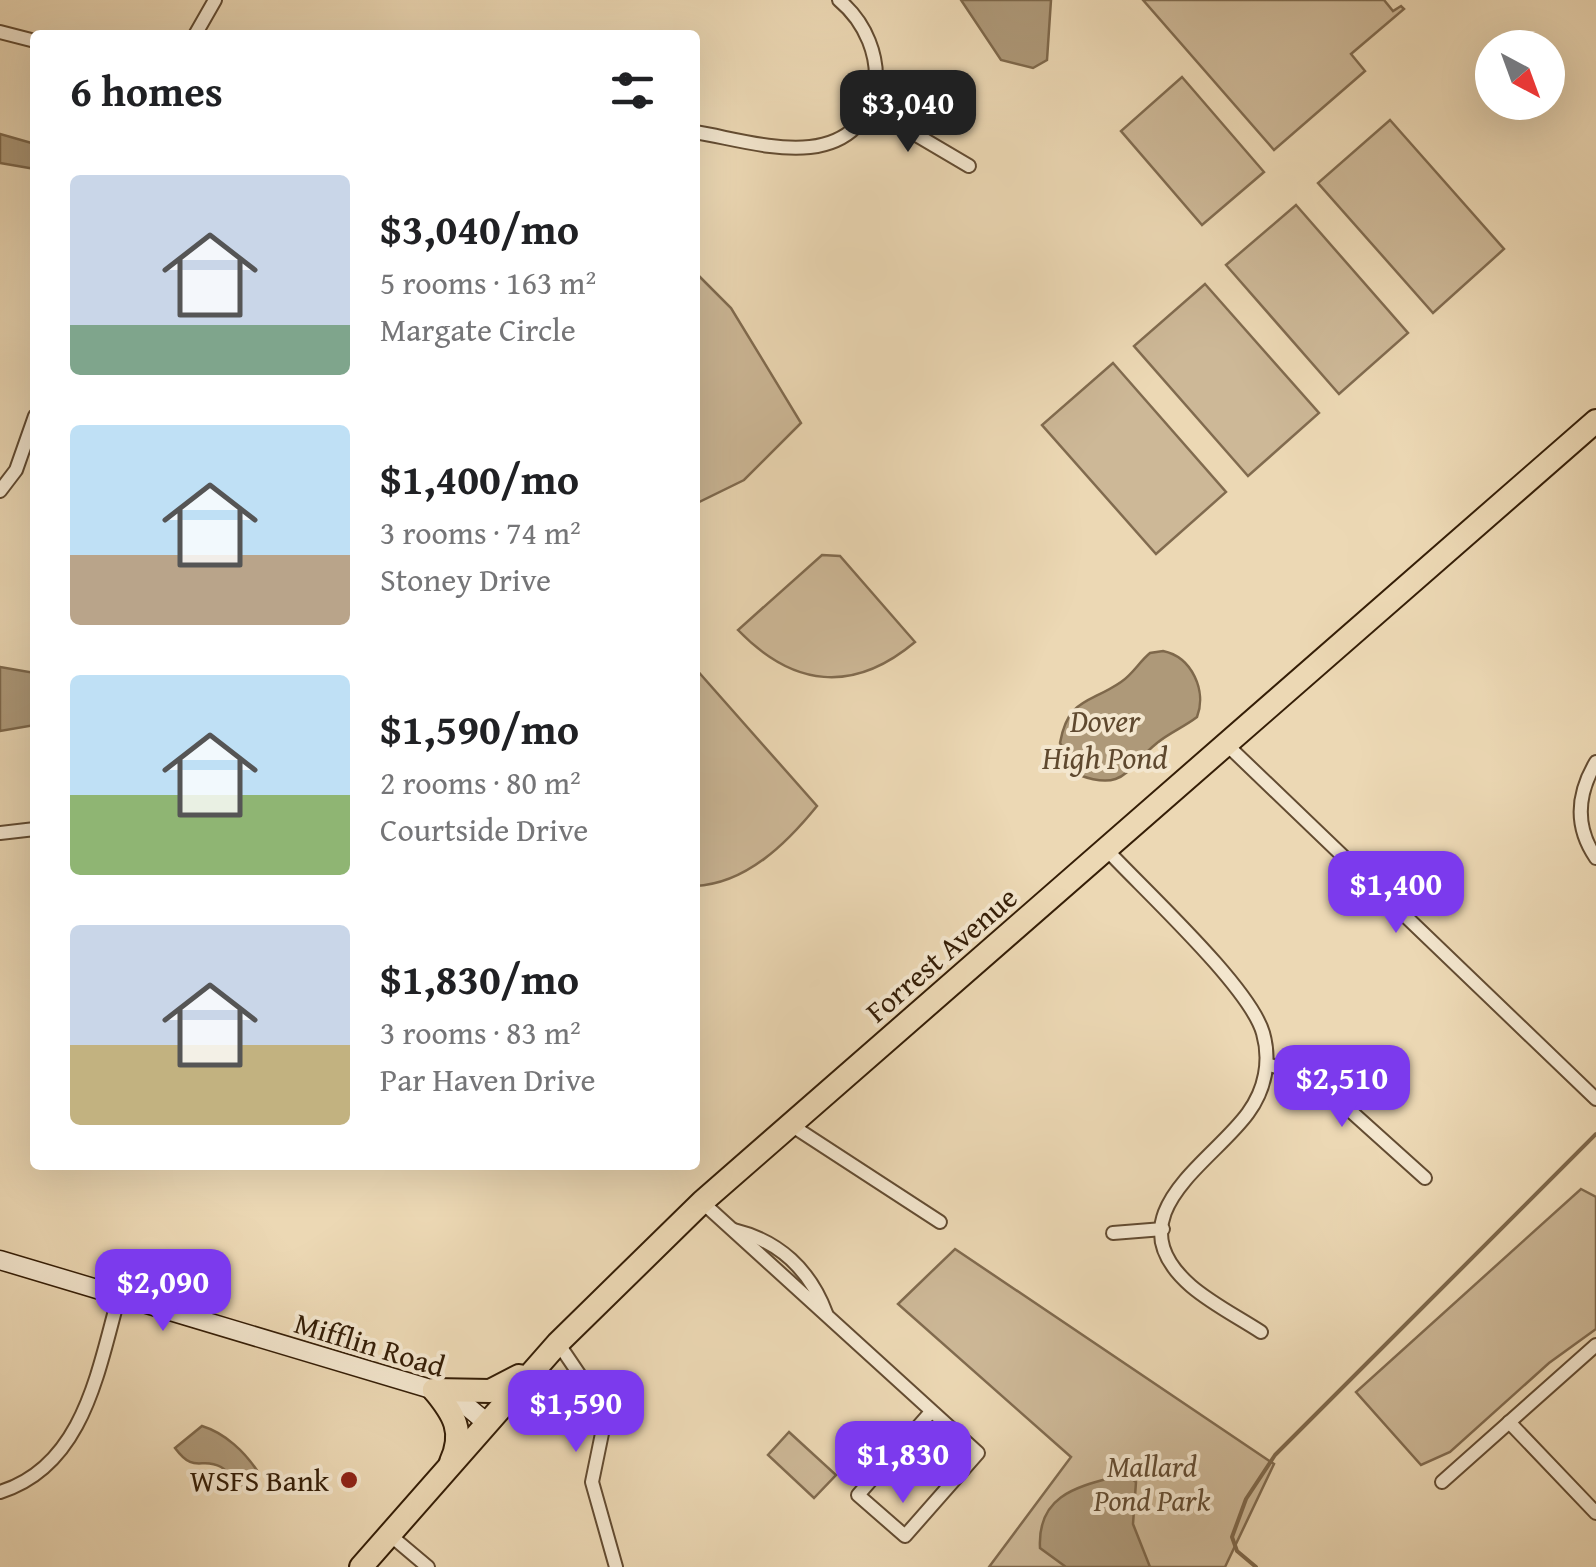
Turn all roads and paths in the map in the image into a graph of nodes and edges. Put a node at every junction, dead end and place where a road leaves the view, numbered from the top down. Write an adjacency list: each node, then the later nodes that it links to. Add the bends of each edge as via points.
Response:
1 (215, 0): 3 (street)
2 (839, 0): 6 (street, via 874,44)
3 (198, 30)
4 (0, 32): 5 (street)
5 (30, 40)
6 (870, 107): 7 (street, via 848,132 809,147); 8 (street)
7 (700, 133)
8 (969, 166)
9 (1594, 426): 12 (highway, Forrest Avenue)
10 (30, 430): 11 (street, via 16,470)
11 (0, 491)
12 (1226, 743): 16 (highway, Forrest Avenue); 19 (street)
13 (1596, 762): 17 (street, via 1580,797 1580,818)
14 (30, 829): 15 (street)
15 (0, 832)
16 (1106, 849): 18 (street, via 1242,995 1263,1032); 20 (highway, Forrest Avenue)
17 (1596, 858)
18 (1267, 1064): 21 (street, via 1315,1079); 24 (street, via 1249,1112 1178,1185)
19 (1596, 1098)
20 (791, 1125): 22 (highway, Forrest Avenue); 23 (street)
21 (1425, 1178)
22 (702, 1202): 30 (highway, Forrest Avenue); 32 (street)
23 (940, 1222)
24 (1164, 1229): 25 (street); 28 (street, via 1168,1252 1190,1284)
25 (1113, 1233)
26 (0, 1260): 27 (main road, Mifflin Road)
27 (120, 1296): 31 (main road, Mifflin Road); 37 (street, via 90,1399 70,1439 36,1475)
28 (1261, 1332)
29 (1596, 1345): 33 (street)
30 (550, 1351): 31 (highway, via 496,1390); 34 (highway, Forrest Avenue); 42 (street, via 606,1414 592,1482)
31 (434, 1390): 34 (main road, Mifflin Road, via 464,1403); 35 (highway, via 458,1426)
32 (930, 1414): 32 (street, via 978,1453 906,1536 858,1495)
33 (1509, 1422): 36 (street); 38 (street)
34 (487, 1424): 35 (highway, Forrest Avenue)
35 (449, 1467): 39 (highway, Forrest Avenue)
36 (1442, 1482)
37 (0, 1492)
38 (1596, 1514)
39 (390, 1535): 40 (highway, Forrest Avenue); 41 (street)
40 (362, 1567)
41 (428, 1567)
42 (616, 1567)

